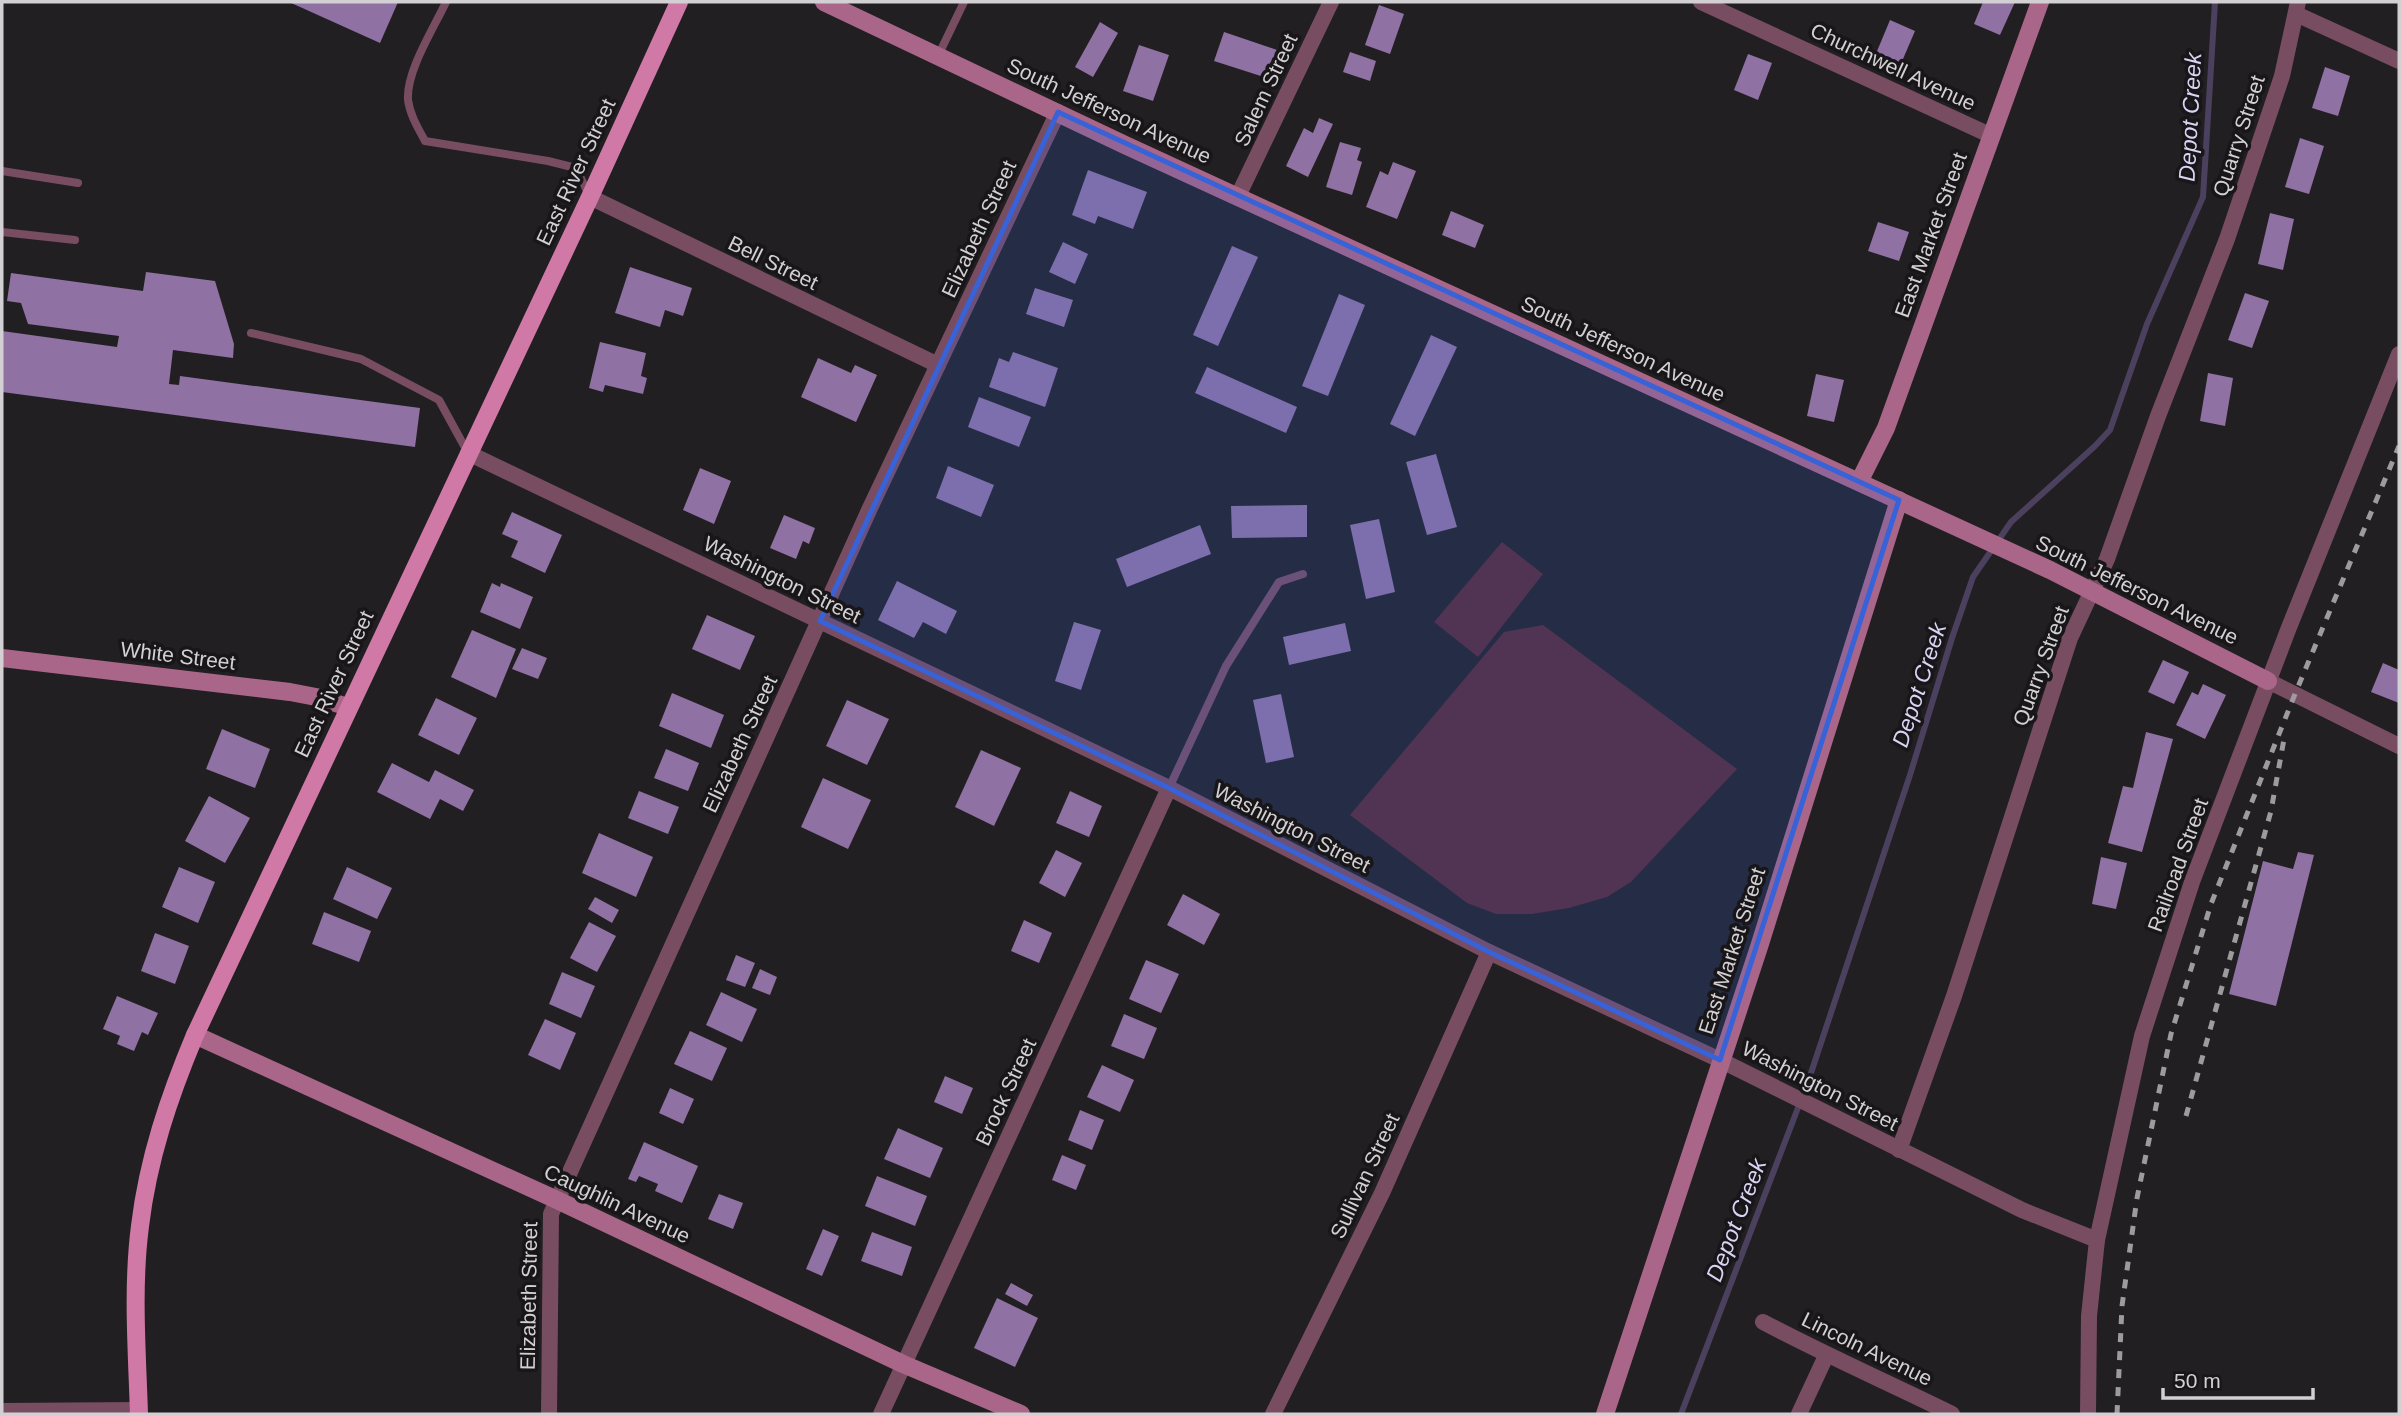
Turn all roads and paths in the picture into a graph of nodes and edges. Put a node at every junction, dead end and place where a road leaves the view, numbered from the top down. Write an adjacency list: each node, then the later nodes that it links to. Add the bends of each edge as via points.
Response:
1 (446, 2): 15 (lane, via 415,67 408,98 425,141 576,168)
2 (679, 2): 15 (main road, East River Street)
3 (824, 2): 9 (street, South Jefferson Avenue)
4 (964, 2): 9 (lane)
5 (1331, 2): 16 (street, Salem Street)
6 (1701, 2): 12 (street, Churchwell Avenue)
7 (2040, 2): 12 (street, East Market Street)
8 (2297, 8): 10 (street); 26 (street, Quarry Street, via 2282,76 2227,239)
9 (938, 56): 11 (street, South Jefferson Avenue)
10 (2399, 61)
11 (1058, 112): 16 (street, South Jefferson Avenue); 21 (street, Elizabeth Street)
12 (1992, 136): 23 (street, East Market Street, via 1886,428)
13 (2, 171): 14 (lane)
14 (78, 183)
15 (590, 197): 21 (street, Bell Street); 22 (main road, East River Street)
16 (1238, 197): 23 (street, South Jefferson Avenue)
17 (2, 232): 18 (lane)
18 (75, 240)
19 (251, 333): 22 (lane, via 361,359 439,400)
20 (2399, 354): 29 (street, Railroad Street)
21 (937, 365): 27 (street, Elizabeth Street)
22 (468, 453): 27 (street, Washington Street); 30 (main road, East River Street)
23 (1859, 482): 24 (street, South Jefferson Avenue)
24 (1899, 500): 26 (street, South Jefferson Avenue); 35 (street, East Market Street)
25 (1303, 573): 32 (lane, via 1279,582 1226,666)
26 (2092, 592): 29 (street, South Jefferson Avenue); 36 (street, Quarry Street, via 2070,638)
27 (820, 621): 32 (street, Washington Street); 37 (street, Elizabeth Street)
28 (2, 658): 30 (street, White Street, via 290,692)
29 (2269, 681): 31 (street, South Jefferson Avenue); 38 (street, Railroad Street, via 2192,882 2142,1036)
30 (348, 707): 34 (main road, East River Street)
31 (2399, 746)
32 (1169, 788): 33 (street, Washington Street); 41 (street, Brock Street)
33 (1489, 952): 35 (street, Washington Street); 47 (street, Sullivan Street, via 1382,1193)
34 (195, 1035): 37 (street, Caughlin Avenue); 43 (main road, East River Street, via 156,1139 140,1227 136,1291)
35 (1720, 1060): 36 (street, Washington Street); 48 (street, East Market Street)
36 (1899, 1150): 38 (street, Washington Street, via 2022,1210)
37 (556, 1200): 41 (street, Caughlin Avenue); 44 (street, Elizabeth Street, via 551,1214)
38 (2097, 1240): 51 (street, Railroad Street, via 2089,1316)
39 (1763, 1322): 40 (street, Lincoln Avenue)
40 (1826, 1356): 49 (street); 50 (street, Lincoln Avenue)
41 (904, 1364): 45 (street, Brock Street); 46 (street, Caughlin Avenue)
42 (2, 1411): 43 (street)
43 (139, 1412)
44 (549, 1414)
45 (881, 1414)
46 (1021, 1414)
47 (1273, 1414)
48 (1605, 1414)
49 (1799, 1414)
50 (1952, 1414)
51 (2088, 1414)

